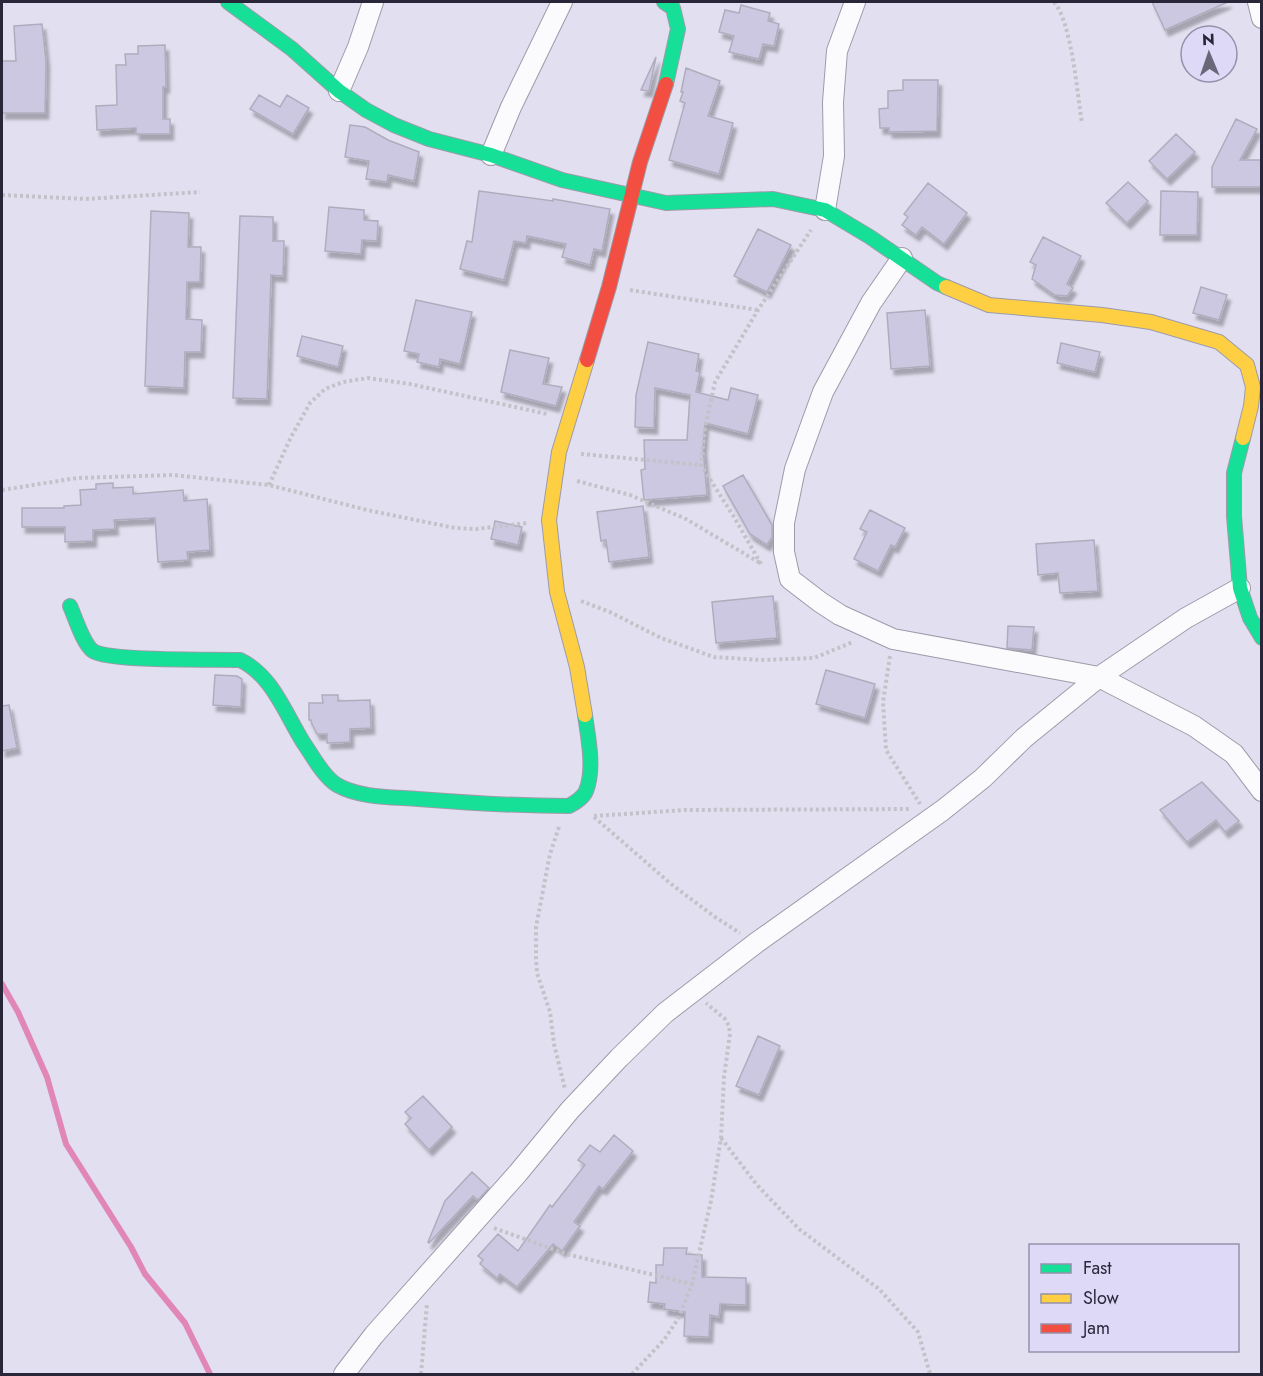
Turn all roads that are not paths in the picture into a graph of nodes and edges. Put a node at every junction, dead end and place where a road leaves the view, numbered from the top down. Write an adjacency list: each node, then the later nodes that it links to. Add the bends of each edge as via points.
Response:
1 (228, 2): 8 (street, via 292,49)
2 (373, 2): 8 (street)
3 (562, 2): 9 (street)
4 (664, 2): 10 (street, via 673,8 678,29 664,95)
5 (855, 2): 11 (street, via 837,51 834,156)
6 (1258, 2): 7 (street)
7 (1262, 18)
8 (339, 91): 9 (street, via 394,126)
9 (491, 155): 10 (street, via 562,180)
10 (632, 195): 11 (street, via 666,203 773,199); 15 (street, via 609,287 559,452 549,520 557,592 577,667 589,745 586,792 573,803 500,806 354,792 336,784 324,771 278,696 251,664 240,660 143,658 93,652)
11 (825, 210): 12 (street)
12 (902, 258): 13 (street, via 937,283 988,305 1141,321 1219,342 1247,365); 18 (street, via 823,392 795,470 784,523 784,552 790,579 834,610 884,635)
13 (1257, 384): 14 (street, via 1234,473)
14 (1240, 588): 16 (street); 18 (street, via 1186,618)
15 (70, 606)
16 (1256, 616): 17 (street)
17 (1262, 638)
18 (1099, 677): 19 (street, via 1194,726 1234,754); 20 (street, via 943,810 665,1013 570,1110)
19 (1262, 791)
20 (344, 1374)

